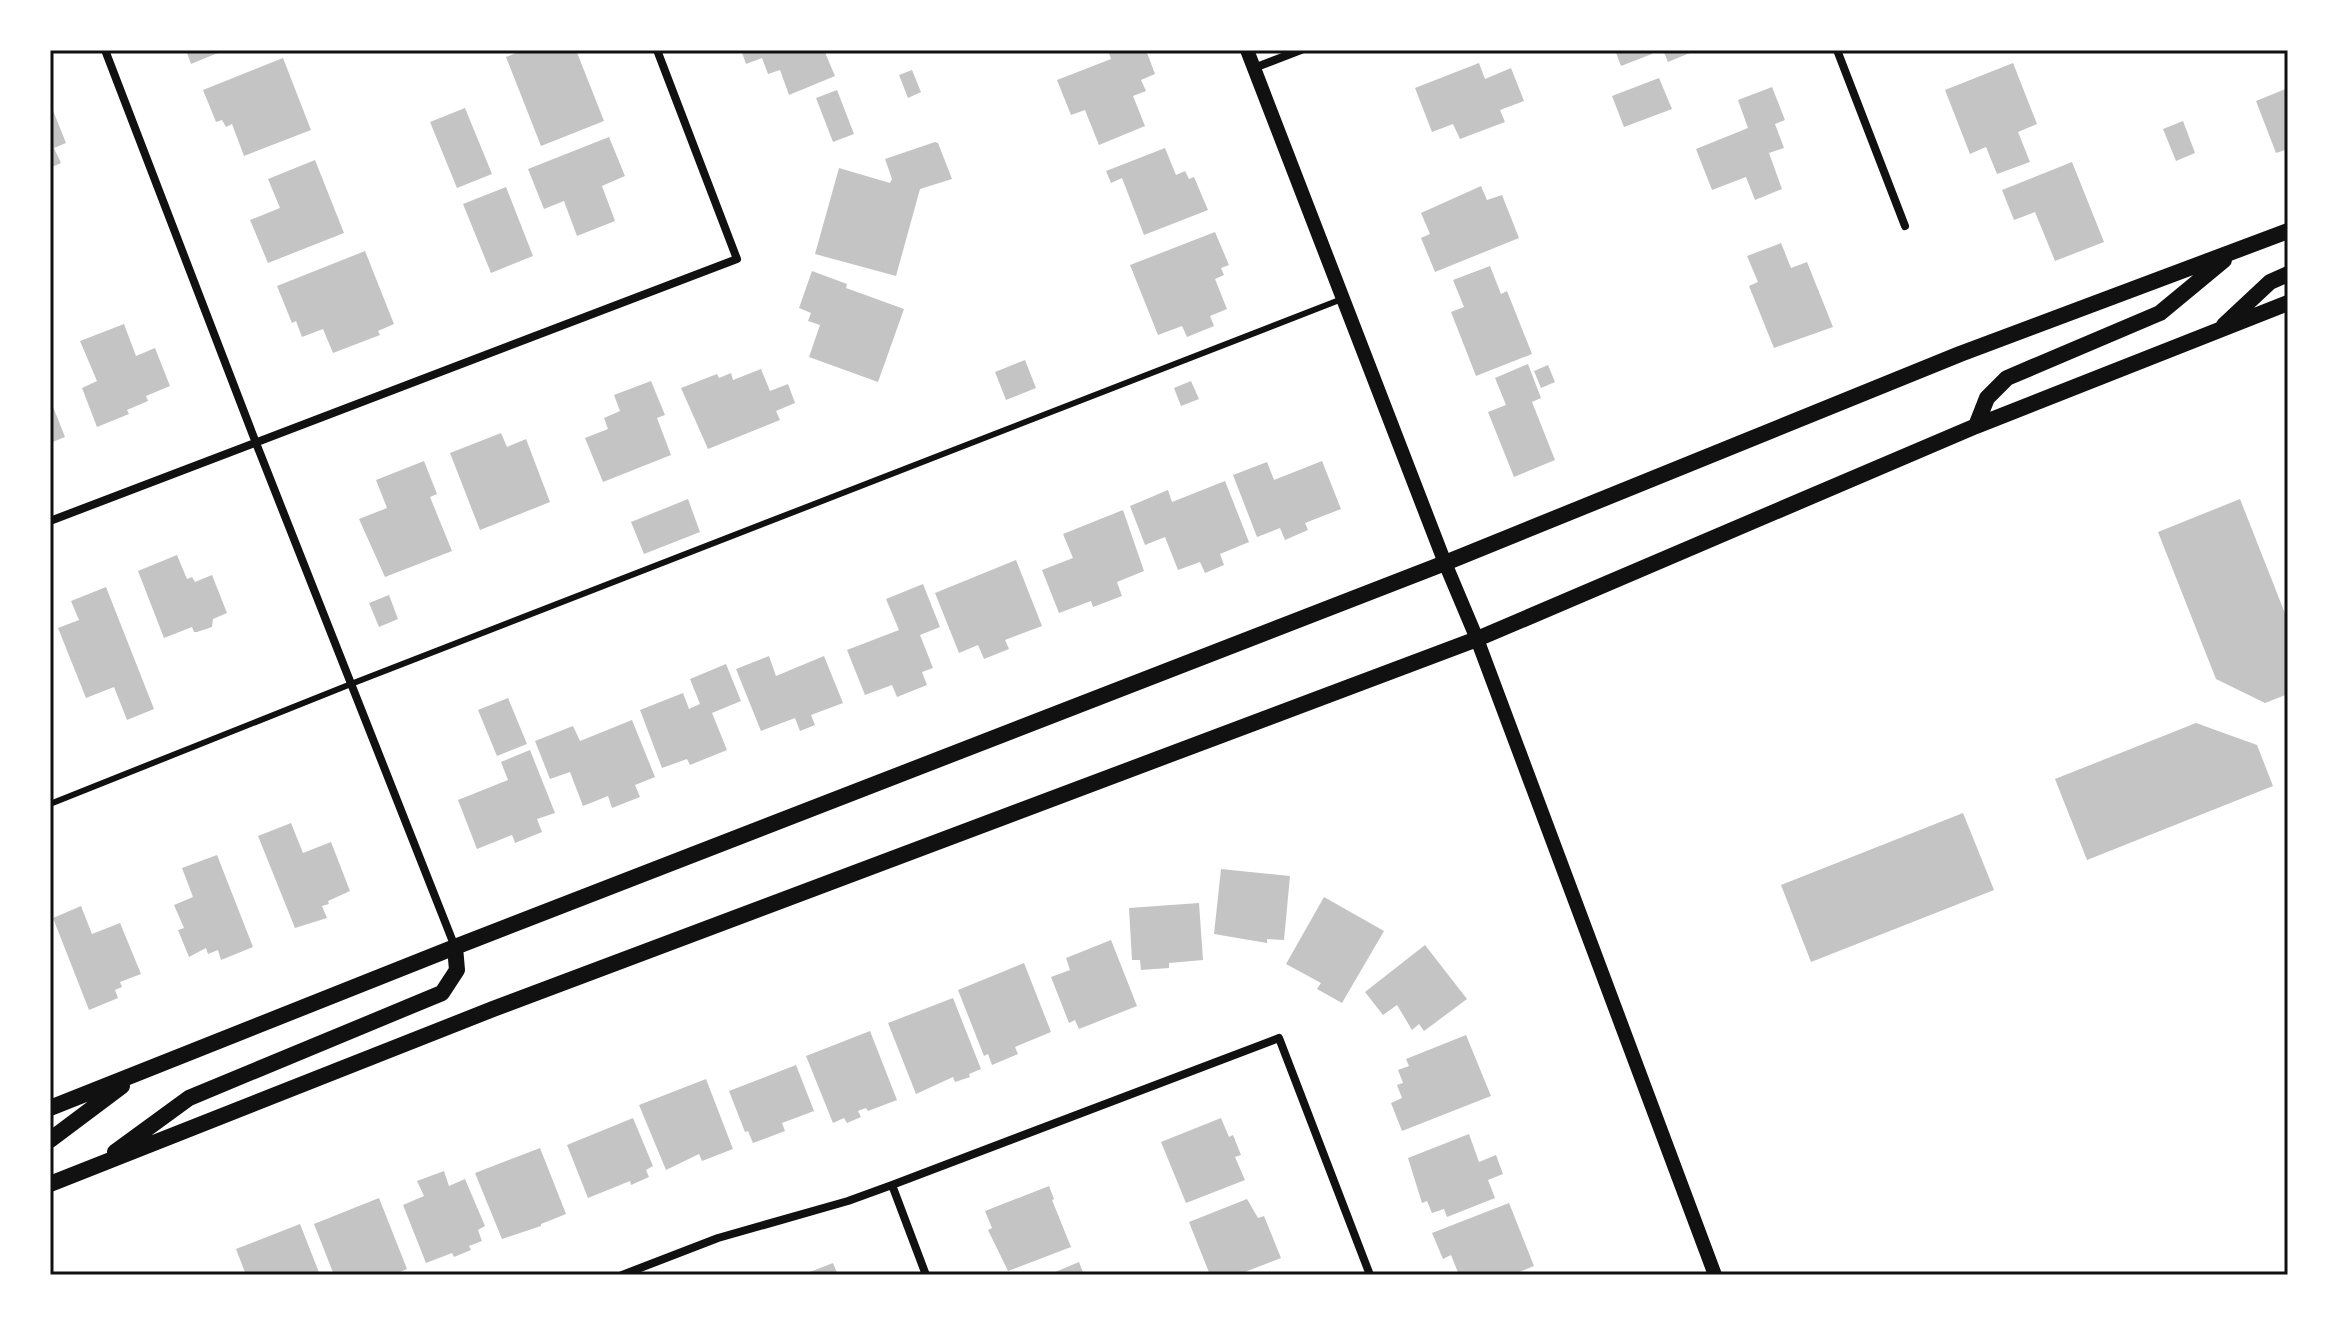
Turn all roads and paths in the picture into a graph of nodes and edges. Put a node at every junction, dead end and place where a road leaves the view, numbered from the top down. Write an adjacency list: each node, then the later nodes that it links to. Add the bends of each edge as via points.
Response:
1 (105, 50): 15 (street)
2 (657, 50): 15 (street, via 737,259)
3 (1247, 50): 6 (street)
4 (1301, 50): 6 (street)
5 (1837, 50): 7 (street)
6 (1254, 68): 11 (street)
7 (1905, 226)
8 (2288, 231): 9 (main road)
9 (2234, 252): 14 (main road, via 2160,313 2007,378 1987,398); 17 (main road, via 1960,354)
10 (2288, 274): 13 (main road, via 2270,282)
11 (1342, 299): 17 (street); 19 (lane)
12 (2288, 303): 13 (main road)
13 (2214, 334): 14 (main road)
14 (1976, 426): 18 (main road)
15 (256, 443): 16 (street); 19 (street)
16 (50, 521)
17 (1445, 563): 18 (street); 21 (main road)
18 (1477, 639): 25 (main road, via 493,1009); 31 (street)
19 (351, 684): 20 (lane); 21 (street)
20 (50, 804)
21 (455, 947): 22 (main road); 25 (main road, via 457,970 442,993 189,1098)
22 (139, 1073): 23 (main road); 24 (main road)
23 (50, 1108)
24 (50, 1140)
25 (97, 1165): 26 (main road)
26 (50, 1184)
27 (892, 1185): 28 (street, via 718,1238); 29 (street); 30 (street, via 1279,1038)
28 (622, 1275)
29 (926, 1275)
30 (1370, 1275)
31 (1715, 1275)

